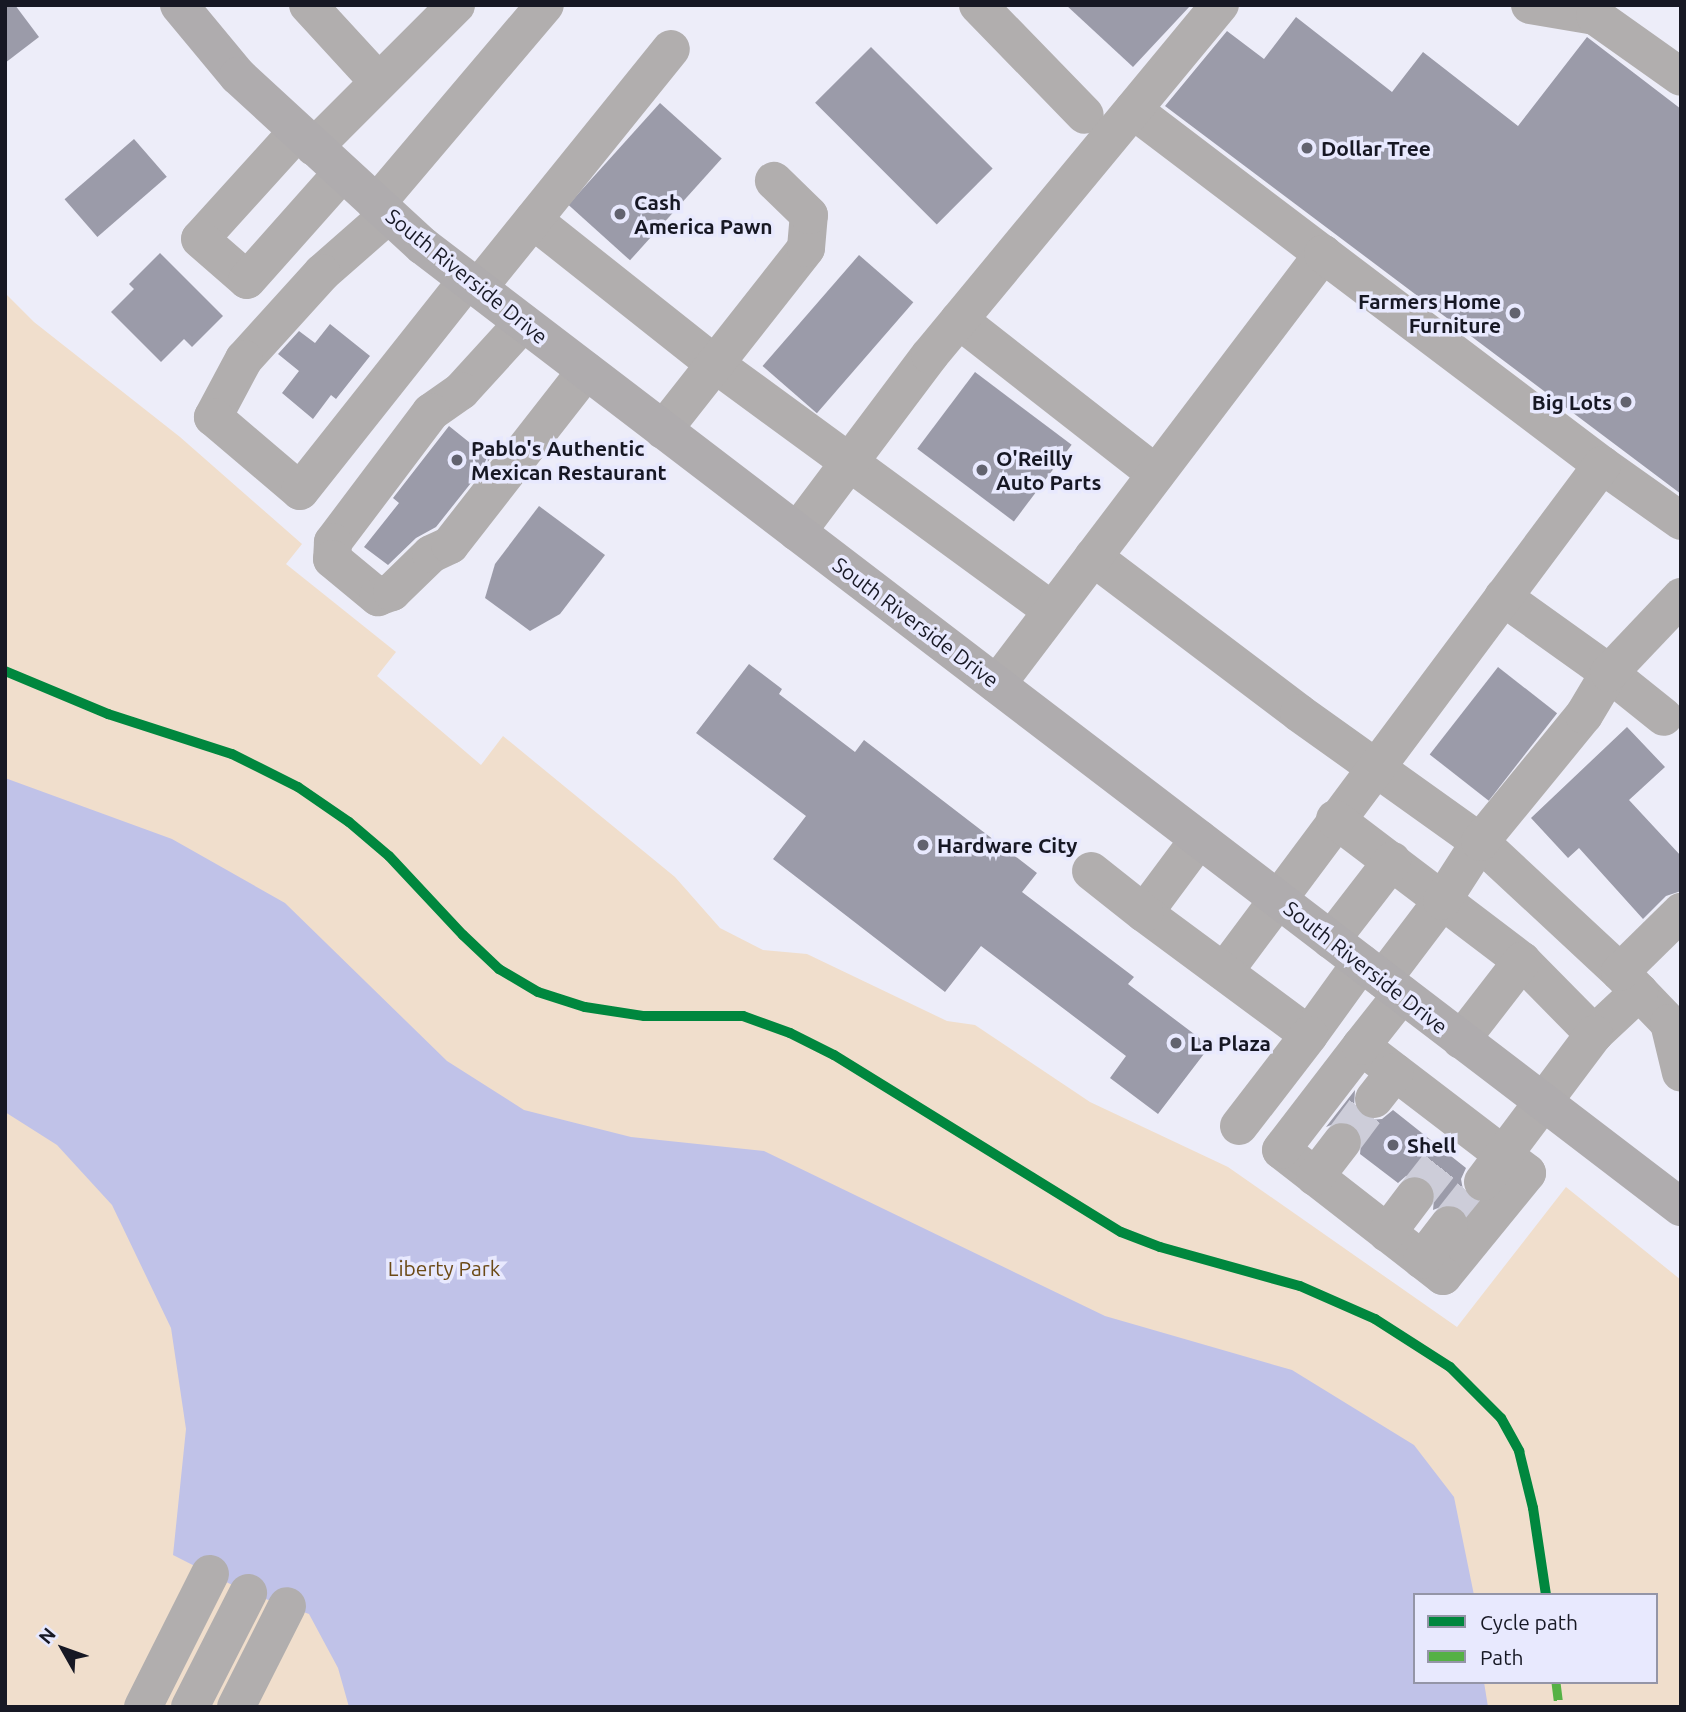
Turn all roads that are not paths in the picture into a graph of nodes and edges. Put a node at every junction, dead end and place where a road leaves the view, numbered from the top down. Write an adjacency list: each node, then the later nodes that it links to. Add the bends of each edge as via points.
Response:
1 (308, 5): 10 (lane)
2 (456, 5): 10 (lane)
3 (545, 5): 16 (lane)
4 (978, 5): 12 (lane)
5 (1220, 5): 11 (lane)
6 (1531, 5): 9 (lane, via 1595,16)
7 (184, 7): 13 (highway, South Riverside Drive, via 238,76)
8 (670, 49): 17 (lane)
9 (1681, 77)
10 (377, 80): 13 (lane)
11 (1133, 110): 18 (lane); 20 (lane)
12 (1085, 115)
13 (305, 140): 14 (highway, South Riverside Drive); 14 (lane, via 200,239 247,280)
14 (342, 173): 16 (highway, South Riverside Drive)
15 (774, 181): 22 (lane, via 809,215 806,248)
16 (382, 209): 19 (highway, South Riverside Drive); 19 (lane, via 244,359 213,417 300,491)
17 (533, 220): 19 (lane); 22 (lane)
18 (1323, 254): 26 (lane); 27 (lane)
19 (472, 284): 21 (highway, South Riverside Drive)
20 (959, 320): 25 (lane); 27 (lane)
21 (523, 323): 23 (highway, South Riverside Drive); 23 (lane, via 461,391 431,412 333,542 332,558 379,597 392,592 431,554 450,545)
22 (715, 364): 24 (lane); 25 (lane)
23 (586, 371): 24 (highway, South Riverside Drive)
24 (663, 430): 29 (highway, South Riverside Drive)
25 (851, 462): 29 (lane); 33 (lane)
26 (1602, 466): 28 (lane); 31 (lane)
27 (1156, 474): 30 (lane)
28 (1681, 521)
29 (797, 532): 35 (highway, South Riverside Drive)
30 (1093, 557): 33 (lane); 37 (lane)
31 (1503, 597): 34 (lane); 37 (lane)
32 (1681, 597): 34 (lane)
33 (1051, 610): 35 (lane)
34 (1609, 673): 36 (lane); 40 (lane, via 1584,715)
35 (997, 684): 39 (highway, South Riverside Drive)
36 (1675, 718)
37 (1375, 765): 38 (lane); 40 (lane)
38 (1335, 818): 41 (lane); 43 (lane)
39 (1199, 839): 43 (highway, South Riverside Drive); 46 (lane)
40 (1480, 842): 44 (lane); 51 (lane)
41 (1392, 861): 44 (lane); 47 (lane)
42 (1091, 871): 46 (lane)
43 (1277, 898): 47 (highway, South Riverside Drive); 49 (lane)
44 (1442, 901): 48 (lane); 50 (lane)
45 (1681, 912): 51 (lane)
46 (1144, 913): 49 (lane)
47 (1331, 940): 50 (highway, South Riverside Drive)
48 (1522, 961): 53 (lane); 55 (lane)
49 (1224, 972): 54 (lane)
50 (1382, 979): 54 (lane); 55 (highway, South Riverside Drive); 56 (lane)
51 (1630, 982): 52 (lane); 53 (lane)
52 (1675, 1017): 57 (lane)
53 (1594, 1034): 58 (lane)
54 (1308, 1035): 59 (lane)
55 (1461, 1040): 58 (highway, South Riverside Drive)
56 (1361, 1046): 61 (lane, via 1385,1085); 62 (lane, via 1281,1150)
57 (1681, 1073)
58 (1542, 1102): 61 (lane); 64 (highway, South Riverside Drive)
59 (1238, 1126)
60 (1342, 1142): 62 (lane)
61 (1493, 1168): 67 (lane, via 1527,1172 1443,1276)
62 (1315, 1177): 66 (lane)
63 (1415, 1196): 66 (lane)
64 (1679, 1204)
65 (1449, 1225): 67 (lane)
66 (1387, 1233): 67 (lane)
67 (1422, 1260)
68 (211, 1574): 71 (lane)
69 (248, 1593): 72 (lane)
70 (287, 1606): 73 (lane)
71 (143, 1707)
72 (190, 1707)
73 (236, 1707)

